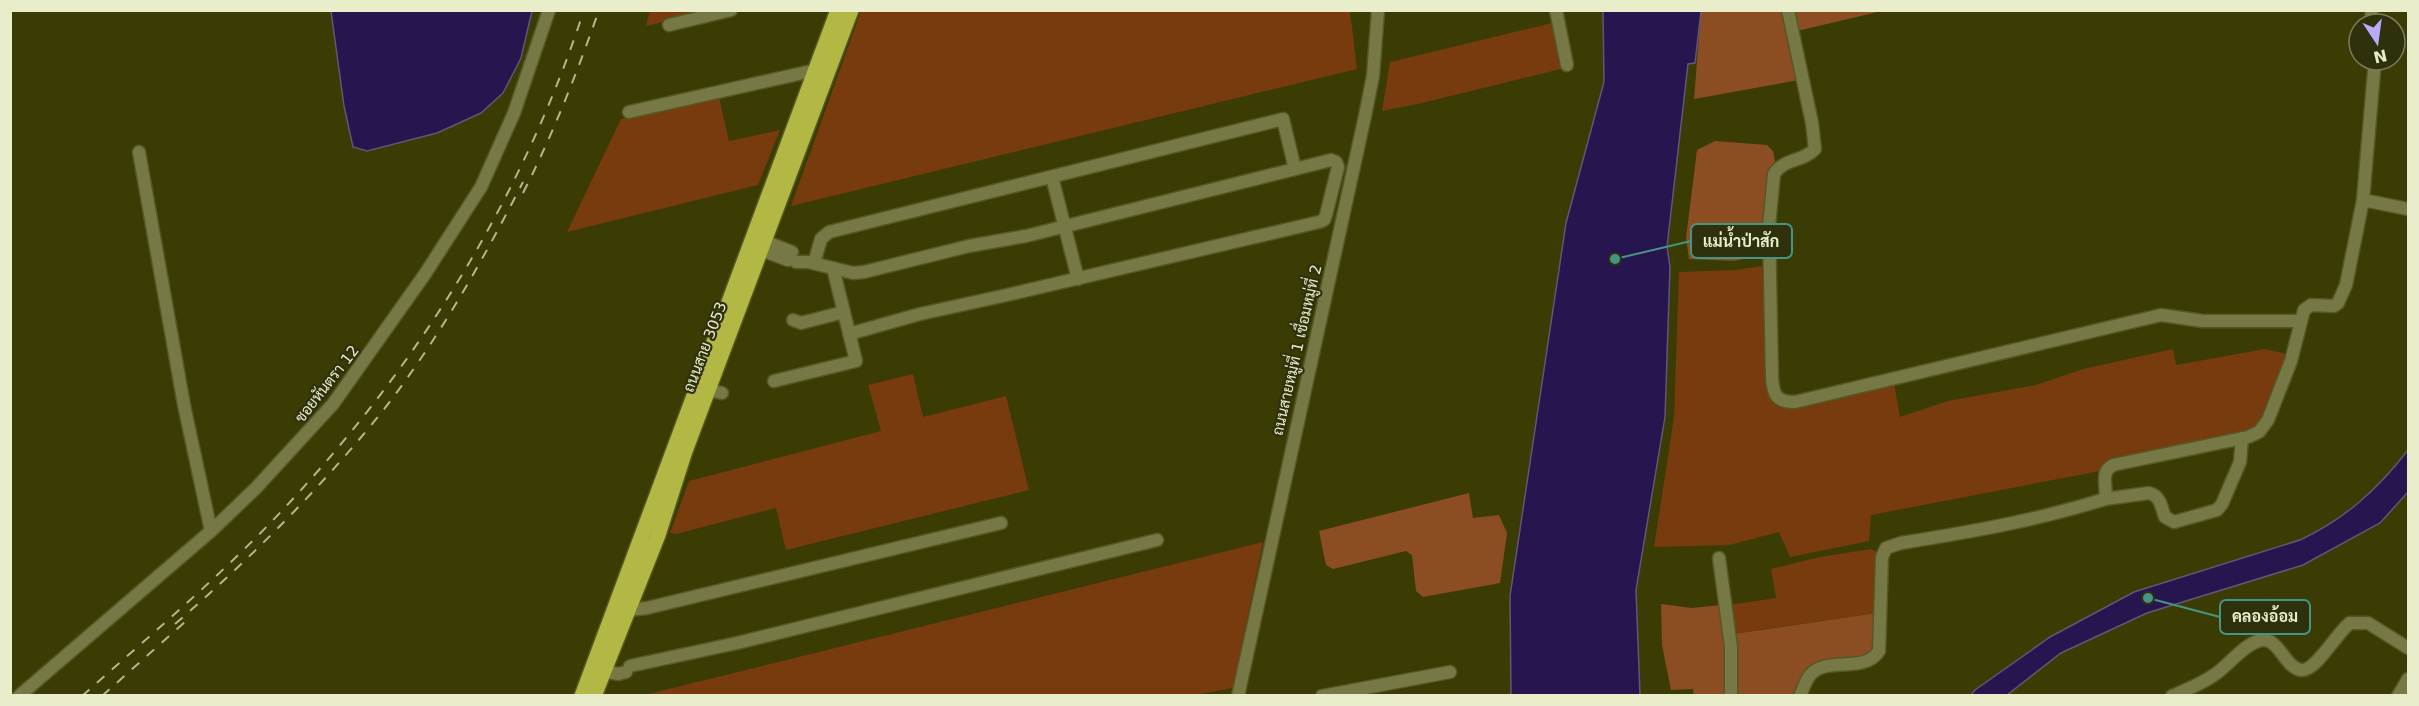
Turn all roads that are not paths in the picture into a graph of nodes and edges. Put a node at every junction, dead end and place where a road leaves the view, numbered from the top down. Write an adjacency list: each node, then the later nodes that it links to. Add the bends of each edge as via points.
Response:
1 (549, 10): 32 (street, ซอยหันตรา 12, via 514,113 481,187 425,274 333,404)
2 (731, 10): 8 (street)
3 (838, 10): 10 (main road, ถนนสาย 3053)
4 (851, 10): 19 (main road, ถนนสาย 3053)
5 (1378, 10): 43 (street, ถนนสายหมู่ที่ 1 เชื่อมหมู่ที่ 2, via 1373,76 1365,116)
6 (1556, 10): 9 (street)
7 (1788, 10): 25 (street, via 1815,149 1802,158 1787,161 1774,174 1769,260 1772,377 1778,398 1795,402 2161,315 2203,321)
8 (669, 25)
9 (1567, 64)
10 (816, 70): 12 (street); 29 (main road, ถนนสาย 3053)
11 (2374, 72): 16 (street)
12 (629, 112)
13 (139, 152): 32 (street, via 184,405)
14 (1295, 169): 15 (street, via 1283,119); 18 (street); 22 (street, via 1331,159 1336,162 1324,220)
15 (1052, 177): 18 (street); 20 (street, via 829,232)
16 (2363, 200): 17 (street); 25 (street, via 2342,298 2334,306 2311,305)
17 (2409, 209)
18 (1065, 226): 21 (street, via 864,272); 22 (street)
19 (762, 245): 20 (street); 29 (main road, ถนนสาย 3053, via 715,392)
20 (799, 259): 21 (street)
21 (833, 268): 23 (street)
22 (1078, 279): 26 (street)
23 (844, 312): 24 (street, via 801,323); 26 (street)
24 (793, 320)
25 (2300, 321): 28 (street, via 2291,361 2268,420 2259,432)
26 (849, 334): 27 (street, via 856,361)
27 (774, 381)
28 (2242, 438): 30 (street, via 2113,465 2105,473); 30 (street, via 2241,462 2217,510 2174,522 2165,518 2158,498 2149,492)
29 (663, 496): 35 (main road, ถนนสาย 3053); 41 (main road, ถนนสาย 3053)
30 (2105, 499): 46 (street, via 2052,514 1886,548 1882,557 1879,651 1870,661 1819,668 1811,674)
31 (1001, 524): 35 (street)
32 (211, 531): 40 (street, ซอยหันตรา 12)
33 (1157, 540): 37 (street, via 630,669)
34 (1719, 558): 45 (street, via 1731,647)
35 (628, 610): 37 (main road, ถนนสาย 3053)
36 (2409, 648): 47 (street, via 2368,623 2350,622 2316,663 2305,670 2291,664 2267,639 2261,640 2213,676)
37 (604, 669): 42 (main road, ถนนสาย 3053)
38 (1450, 672): 44 (street)
39 (2409, 679): 48 (street)
40 (19, 696)
41 (582, 696)
42 (594, 696)
43 (1238, 696)
44 (1322, 696)
45 (1731, 696)
46 (1800, 696)
47 (2172, 696)
48 (2398, 696)

